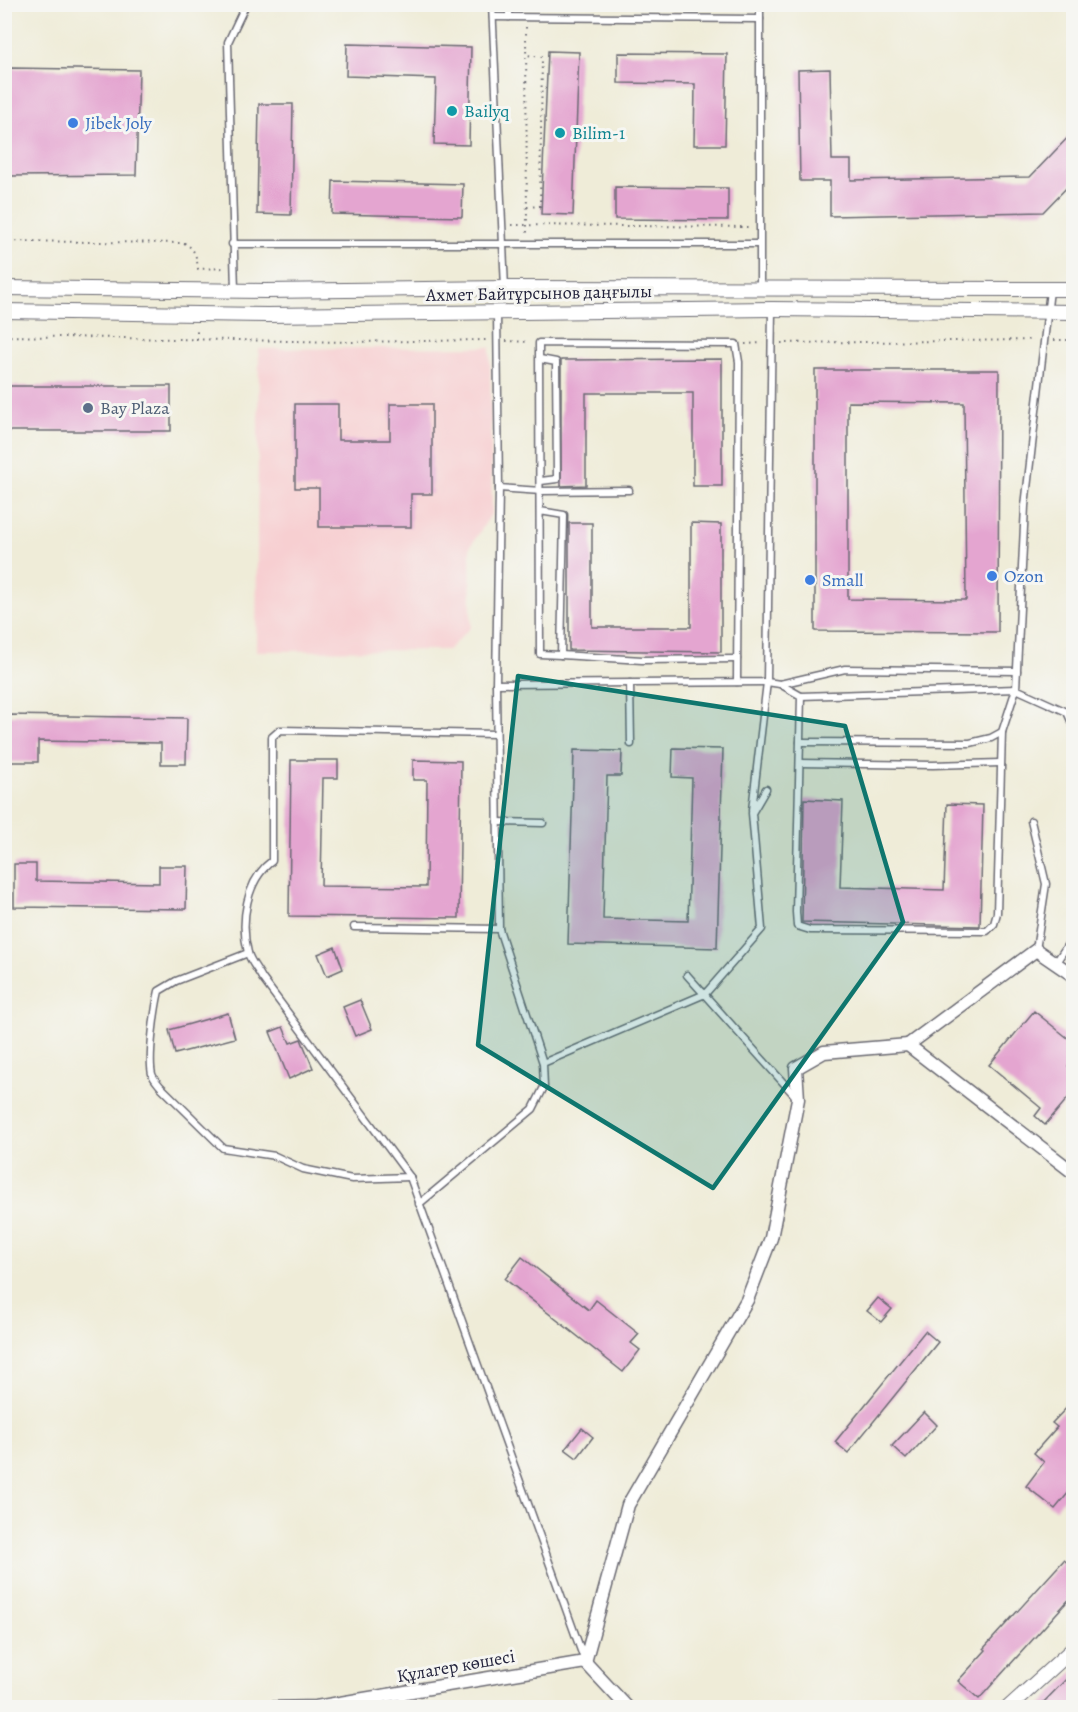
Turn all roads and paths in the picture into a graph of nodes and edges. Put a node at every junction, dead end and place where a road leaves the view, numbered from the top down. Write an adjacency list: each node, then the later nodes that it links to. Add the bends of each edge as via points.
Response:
1 (246, 4): 15 (lane, via 228,42)
2 (492, 4): 6 (lane)
3 (509, 4): 7 (lane)
4 (760, 4): 8 (lane)
5 (526, 16): 7 (lane); 8 (lane); 9 (path)
6 (493, 17): 7 (lane); 11 (lane)
7 (509, 17)
8 (760, 19): 13 (lane)
9 (527, 55): 10 (path); 10 (path, via 542,57 540,206)
10 (527, 207): 12 (path)
11 (503, 225): 12 (path); 16 (lane)
12 (527, 225): 13 (path); 17 (path)
13 (759, 227): 18 (lane)
14 (4, 241): 19 (path, via 184,243 197,257 198,268)
15 (232, 244): 16 (lane); 19 (lane)
16 (504, 244): 17 (lane); 21 (lane)
17 (527, 244): 18 (lane)
18 (759, 244): 22 (lane)
19 (234, 267): 25 (lane)
20 (4, 288): 25 (street, Ахмет Байтұрсынов даңғылы)
21 (505, 288): 22 (street, Ахмет Байтұрсынов даңғылы); 25 (street, Ахмет Байтұрсынов даңғылы)
22 (760, 289): 23 (street, Ахмет Байтұрсынов даңғылы)
23 (1050, 289): 24 (street, Ахмет Байтұрсынов даңғылы); 29 (lane)
24 (1074, 289)
25 (235, 291): 31 (street)
26 (772, 309): 28 (street, Ахмет Байтұрсынов даңғылы); 29 (street, Ахмет Байтұрсынов даңғылы); 37 (lane)
27 (4, 311): 31 (street, Ахмет Байтұрсынов даңғылы)
28 (497, 312): 31 (street, Ахмет Байтұрсынов даңғылы); 33 (lane)
29 (1048, 312): 30 (street, Ахмет Байтұрсынов даңғылы); 34 (lane)
30 (1074, 312)
31 (234, 314)
32 (4, 336): 33 (path, via 348,342)
33 (497, 340): 36 (path); 41 (lane)
34 (1045, 340): 35 (path); 37 (path); 47 (lane, via 1025,506)
35 (1074, 340)
36 (539, 343): 38 (lane); 39 (lane)
37 (772, 343): 38 (path); 50 (lane)
38 (736, 344): 46 (lane)
39 (540, 359): 40 (lane); 40 (lane, via 556,362 557,479)
40 (541, 481): 43 (lane)
41 (499, 488): 43 (lane); 51 (lane)
42 (629, 490): 43 (lane)
43 (541, 491): 44 (lane)
44 (540, 511): 45 (lane, via 540,654); 45 (lane, via 564,515)
45 (561, 655): 46 (lane, via 642,660)
46 (737, 659): 49 (lane)
47 (1017, 671): 52 (lane, via 845,669); 53 (lane)
48 (630, 682): 49 (lane); 51 (lane); 60 (lane)
49 (737, 682): 50 (lane)
50 (767, 682): 52 (lane); 64 (lane)
51 (496, 684): 58 (lane)
52 (780, 684): 54 (lane)
53 (1017, 689): 54 (lane); 55 (lane); 57 (lane)
54 (801, 696): 59 (lane)
55 (1070, 712): 56 (lane)
56 (1074, 727)
57 (1002, 732): 59 (lane, via 970,743); 62 (lane)
58 (496, 734): 66 (lane); 73 (lane, via 280,730 272,737 272,861 259,870 250,888 246,920)
59 (800, 742): 61 (lane)
60 (631, 744)
61 (800, 763): 62 (lane); 62 (lane, via 797,926 810,930 987,931 997,913)
62 (1000, 763)
63 (766, 789): 64 (lane)
64 (752, 813): 77 (lane, via 762,929)
65 (1031, 821): 72 (lane, via 1046,884)
66 (497, 822): 67 (lane); 69 (lane)
67 (543, 822)
68 (354, 927): 69 (lane)
69 (499, 929): 79 (lane)
70 (1074, 935): 74 (lane)
71 (1074, 943): 74 (lane)
72 (1036, 950): 74 (street); 78 (street)
73 (248, 953): 82 (lane, via 262,978); 82 (lane, via 159,991 152,1074 160,1086 223,1148 275,1156 303,1169 352,1179)
74 (1055, 964): 76 (street)
75 (687, 975): 77 (lane)
76 (1074, 976)
77 (705, 994): 79 (lane); 80 (lane)
78 (908, 1045): 80 (street, via 824,1052 796,1068); 81 (street)
79 (543, 1063): 83 (lane, via 544,1087 533,1108)
80 (798, 1099): 85 (street, via 771,1238 747,1300 628,1505)
81 (1074, 1173)
82 (410, 1177): 83 (lane)
83 (419, 1204): 85 (lane)
84 (1074, 1648): 90 (street)
85 (585, 1662): 86 (street, Құлагер көшесі); 89 (street)
86 (402, 1694): 87 (street, Құлагер көшесі, via 316,1707); 88 (lane)
87 (270, 1707)
88 (403, 1707)
89 (628, 1707)
90 (1008, 1707)

